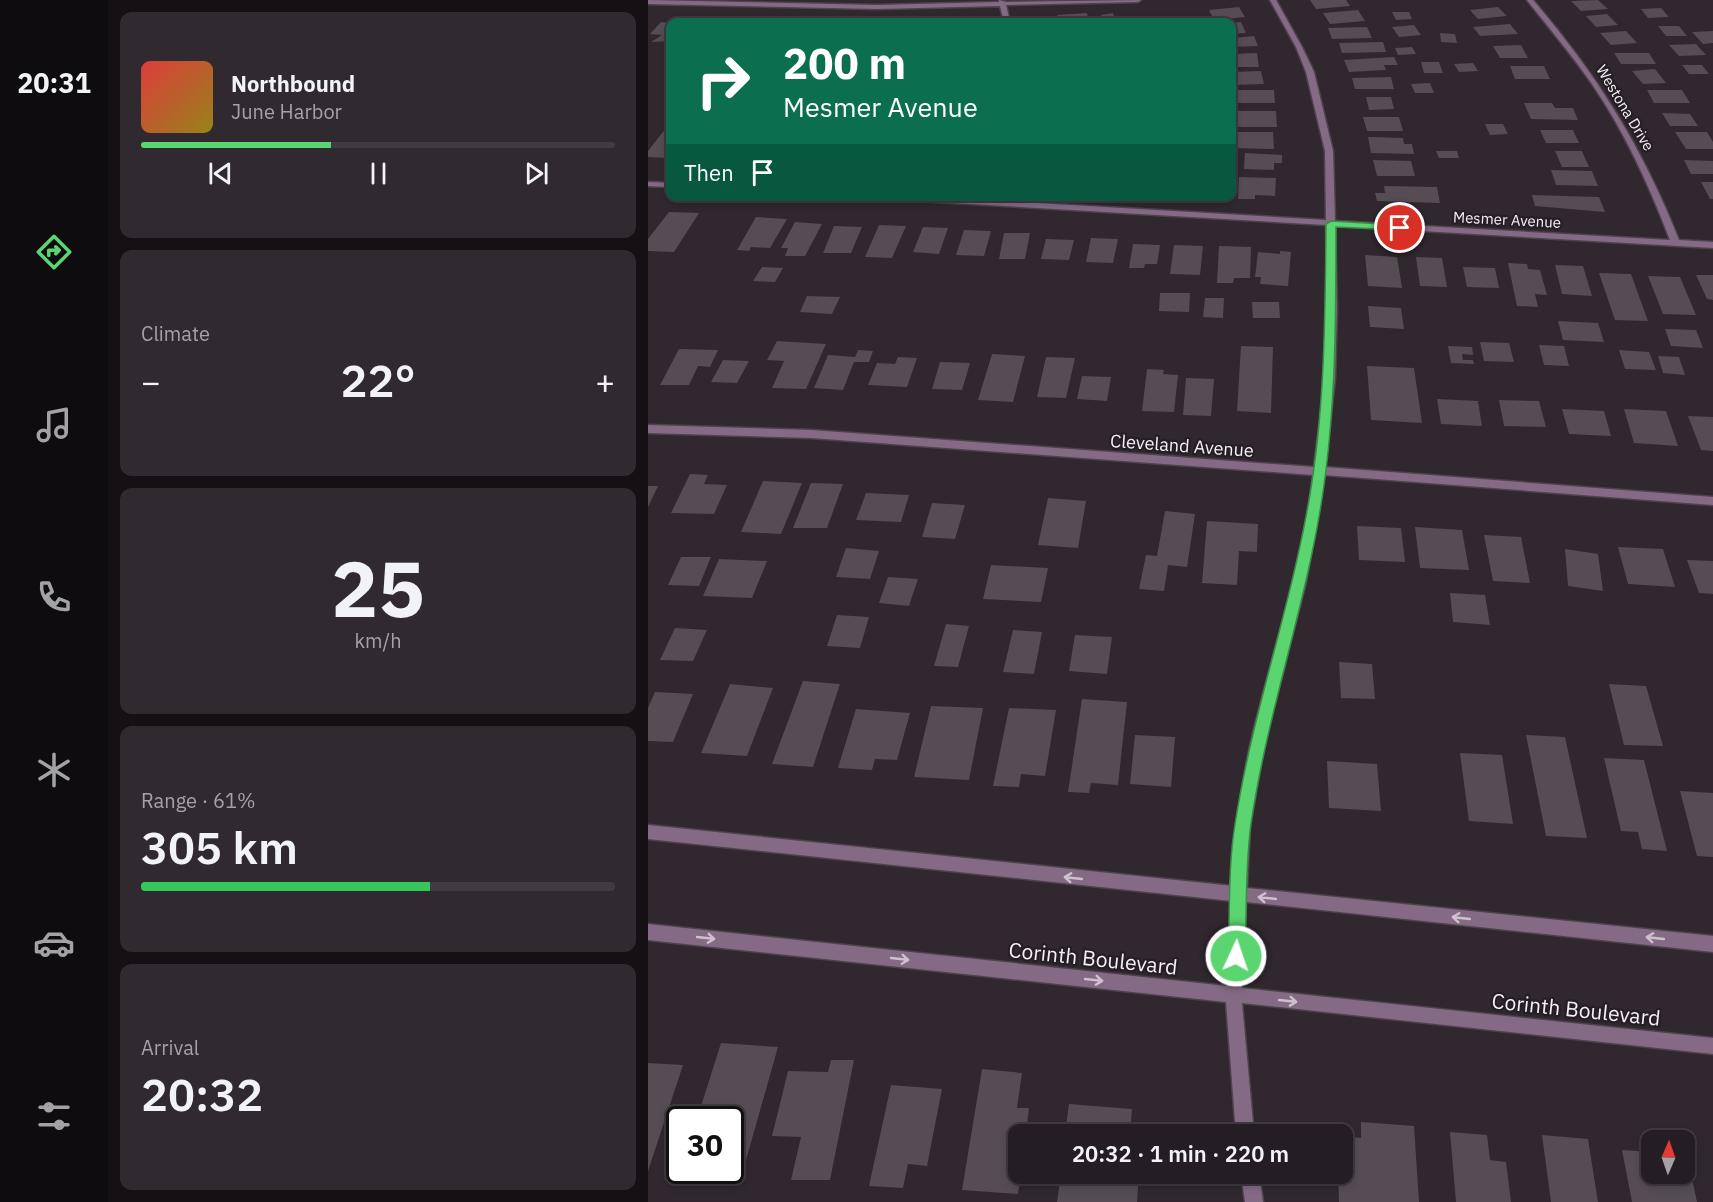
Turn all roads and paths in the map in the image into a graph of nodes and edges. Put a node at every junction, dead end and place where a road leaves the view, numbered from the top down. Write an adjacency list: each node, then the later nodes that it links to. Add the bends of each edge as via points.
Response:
1 (1138, 0): 5 (street)
2 (1273, 0): 10 (street, via 1299,47 1321,109 1329,151)
3 (1530, 0): 11 (street, Westona Drive, via 1601,89 1654,184)
4 (648, 2): 5 (street, via 807,7)
5 (1002, 3): 6 (street)
6 (1006, 18)
7 (648, 184): 8 (street)
8 (666, 185)
9 (1002, 201): 10 (street, Mesmer Avenue)
10 (1331, 224): 11 (street, Mesmer Avenue); 14 (street, via 1330,379)
11 (1675, 242): 12 (street, Mesmer Avenue)
12 (1713, 245)
13 (648, 429): 14 (street, Cleveland Avenue, via 811,434)
14 (1319, 470): 15 (street, Cleveland Avenue); 17 (street, via 1300,582 1257,746 1243,826)
15 (1713, 501)
16 (648, 832): 17 (street, one-way to 16)
17 (1239, 896): 19 (street, one-way to 17); 20 (street)
18 (648, 932): 20 (street, Corinth Boulevard, one-way to 20)
19 (1713, 944)
20 (1234, 996): 21 (street, Corinth Boulevard, one-way to 21); 22 (street)
21 (1713, 1046)
22 (1244, 1124)
23 (1252, 1184): 24 (street)
24 (1254, 1202)

